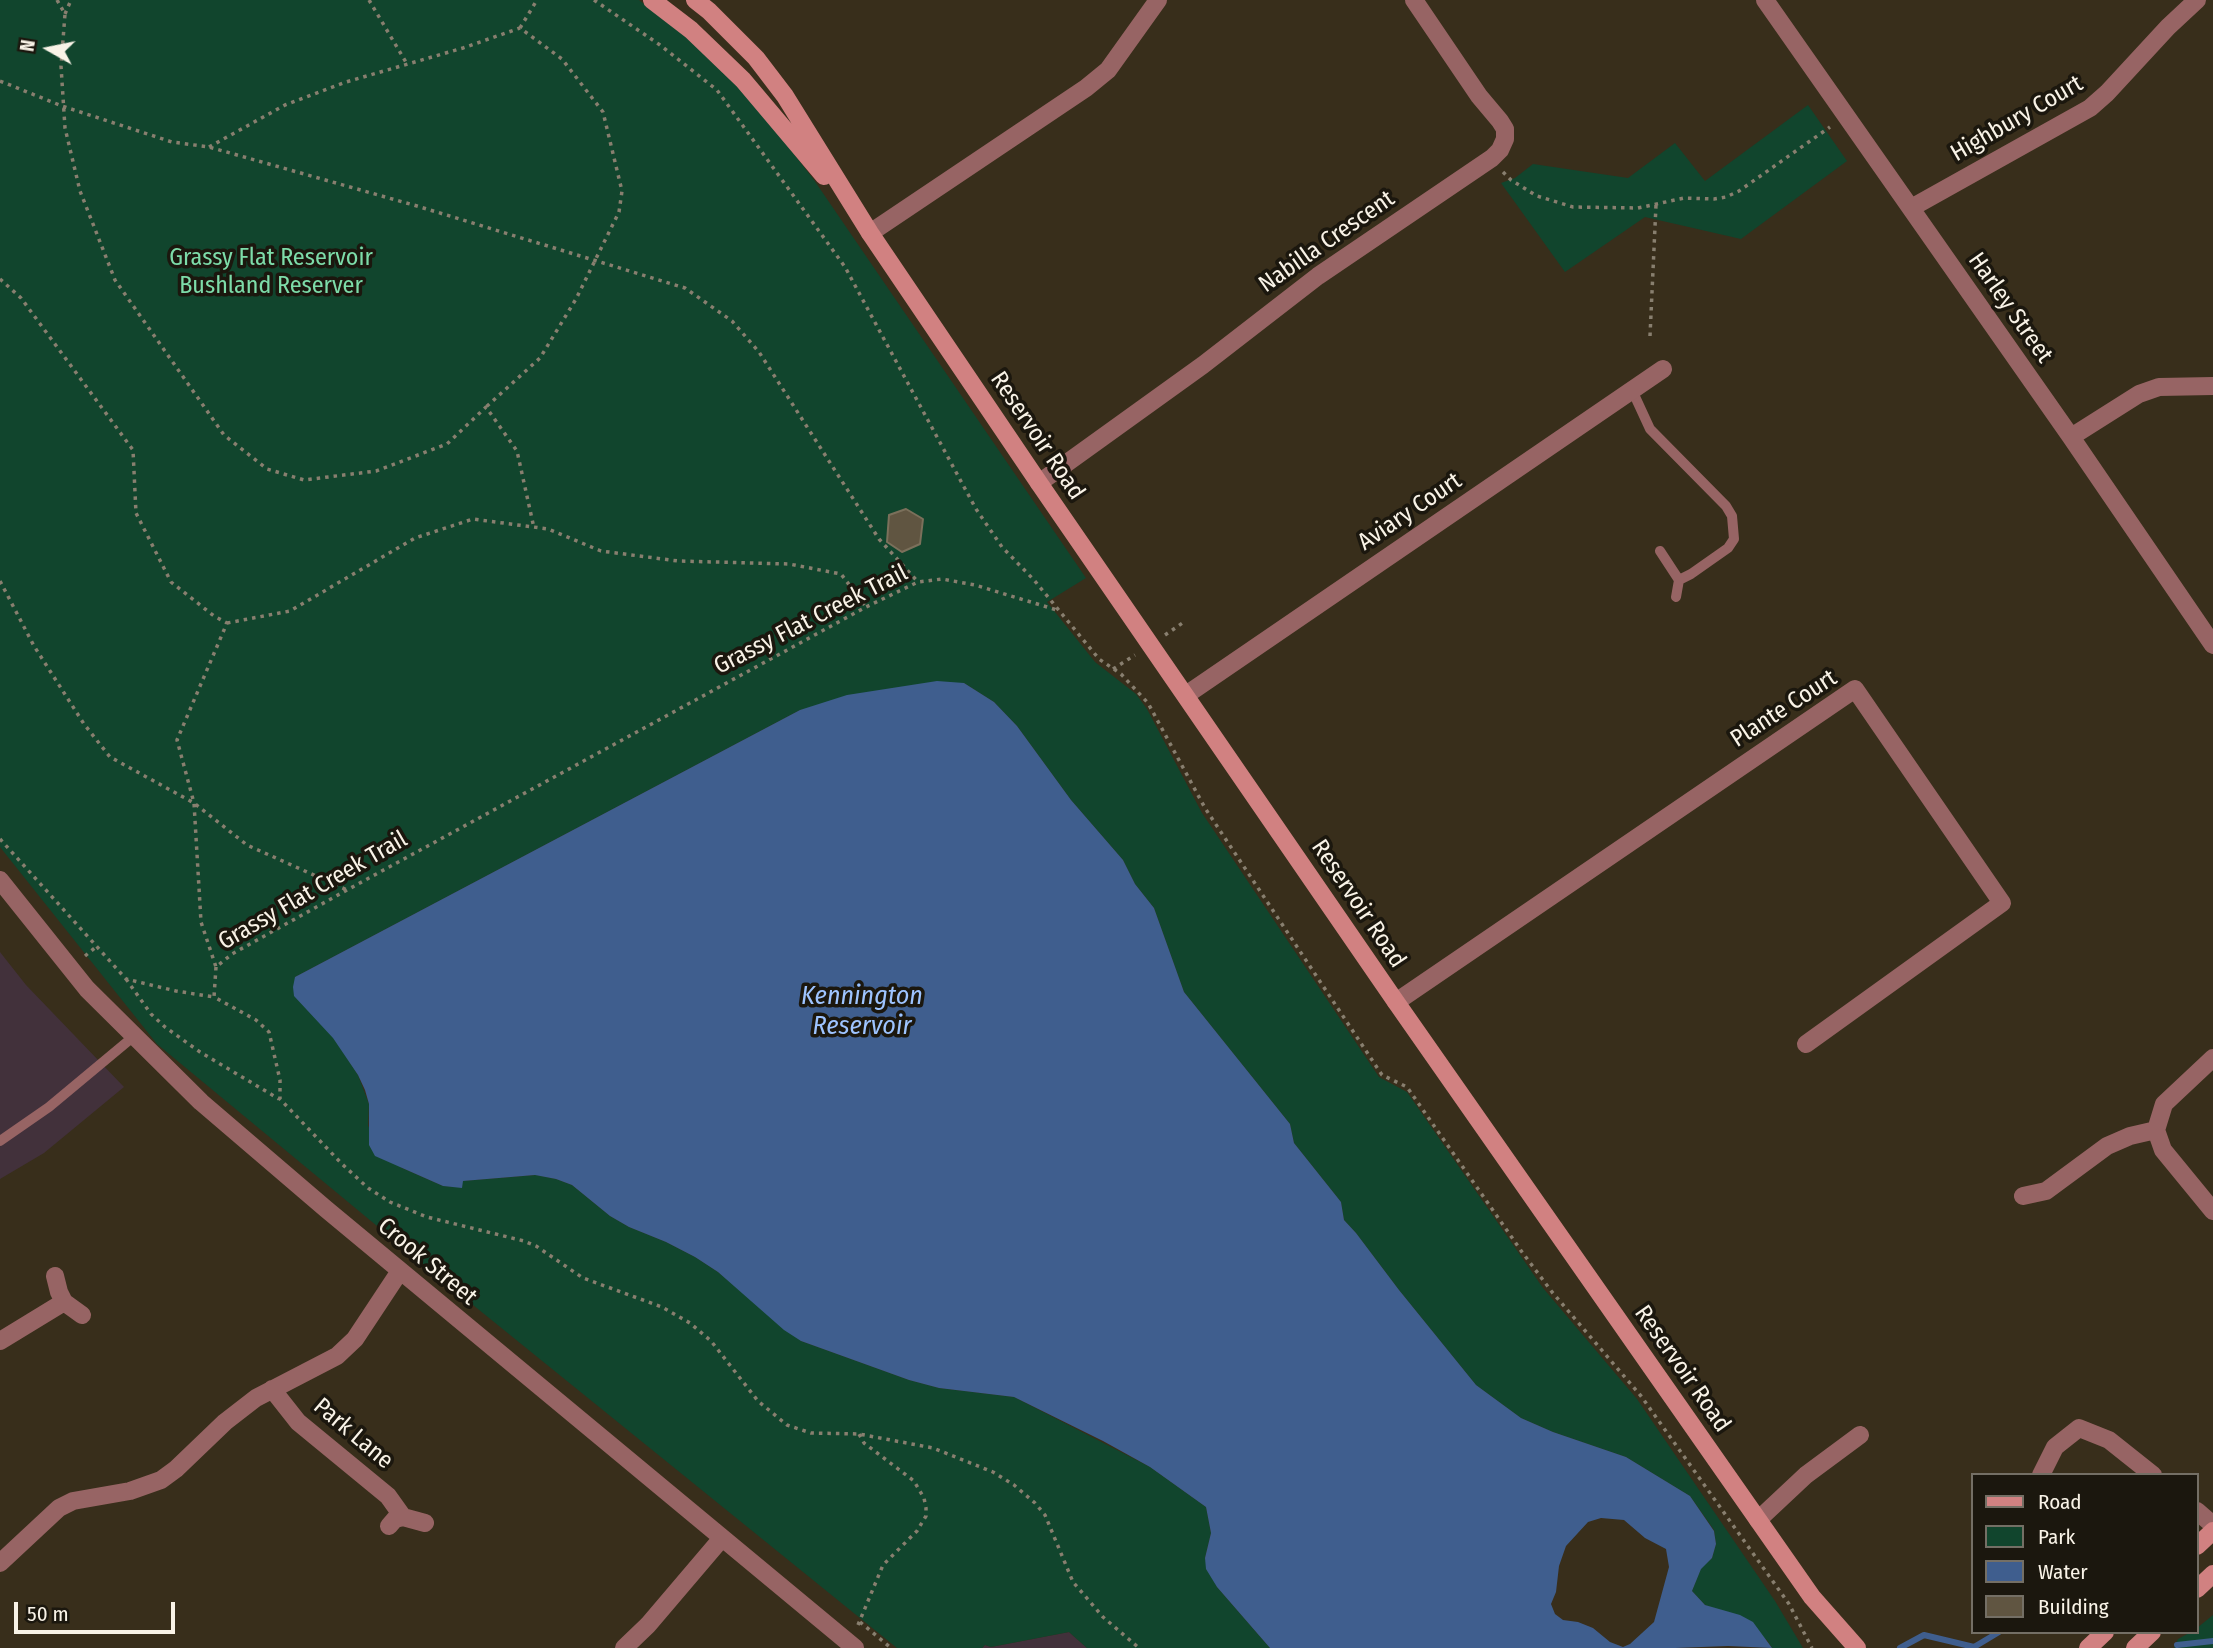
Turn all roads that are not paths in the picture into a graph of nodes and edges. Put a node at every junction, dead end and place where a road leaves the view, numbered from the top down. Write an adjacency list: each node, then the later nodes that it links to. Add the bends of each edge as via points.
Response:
1 (654, 0): 8 (main road, Reservoir Road, via 743,80)
2 (695, 0): 8 (main road, Reservoir Road, via 756,58 785,96)
3 (1158, 0): 8 (street, via 1108,70 1086,88)
4 (1414, 0): 13 (street, Nabilla Crescent, via 1505,129 1505,139 1493,158 1318,276)
5 (1765, 0): 7 (street, Harley Street)
6 (2197, 0): 7 (street, Highbury Court, via 2090,108)
7 (1911, 208): 12 (street, Harley Street)
8 (870, 233): 13 (main road, Reservoir Road)
9 (1663, 369): 11 (street, Aviary Court)
10 (2213, 386): 12 (street, via 2159,387 2139,394)
11 (1632, 390): 15 (lane, via 1650,429 1732,516 1734,539 1728,548); 18 (street, Aviary Court)
12 (2071, 437): 17 (street, Harley Street)
13 (1039, 483): 18 (main road, Reservoir Road)
14 (1660, 551): 15 (lane)
15 (1679, 580): 16 (lane)
16 (1676, 597)
17 (2213, 645)
18 (1186, 695): 20 (main road, Reservoir Road)
19 (0, 880): 21 (street, Crook Street, via 87,989)
20 (1396, 1002): 22 (street, Plante Court, via 1854,689 2001,903); 38 (main road, Reservoir Road)
21 (133, 1037): 25 (lane); 28 (street, Crook Street, via 201,1102)
22 (1806, 1044)
23 (2213, 1058): 24 (street, via 2164,1104)
24 (2156, 1130): 26 (street, via 2107,1146 2046,1191); 27 (street, via 2163,1150)
25 (0, 1141)
26 (2023, 1196)
27 (2213, 1211)
28 (400, 1271): 33 (street, via 347,1348); 42 (street, Crook Street)
29 (55, 1276): 30 (street)
30 (64, 1303): 31 (street); 32 (street)
31 (82, 1315)
32 (0, 1341)
33 (272, 1389): 39 (street, Park Lane, via 298,1422 388,1496 396,1521); 44 (street, via 225,1422 160,1480 59,1508)
34 (1860, 1436): 38 (street, via 1806,1475)
35 (2042, 1473): 36 (street, via 2055,1447 2079,1428 2109,1440)
36 (2150, 1473)
37 (2199, 1513): 40 (street)
38 (1758, 1520): 47 (main road, Reservoir Road)
39 (425, 1523)
40 (2213, 1525)
41 (2213, 1531): 43 (main road)
42 (722, 1538): 50 (street, Crook Street); 51 (street)
43 (2199, 1543)
44 (0, 1563)
45 (2213, 1574): 46 (main road)
46 (2199, 1587)
47 (1812, 1597): 52 (main road, Reservoir Road); 53 (main road, Reservoir Road)
48 (2103, 1634): 54 (main road)
49 (2150, 1634): 55 (main road)
50 (851, 1645)
51 (624, 1648)
52 (1840, 1648)
53 (1857, 1648)
54 (2088, 1648)
55 (2135, 1648)

